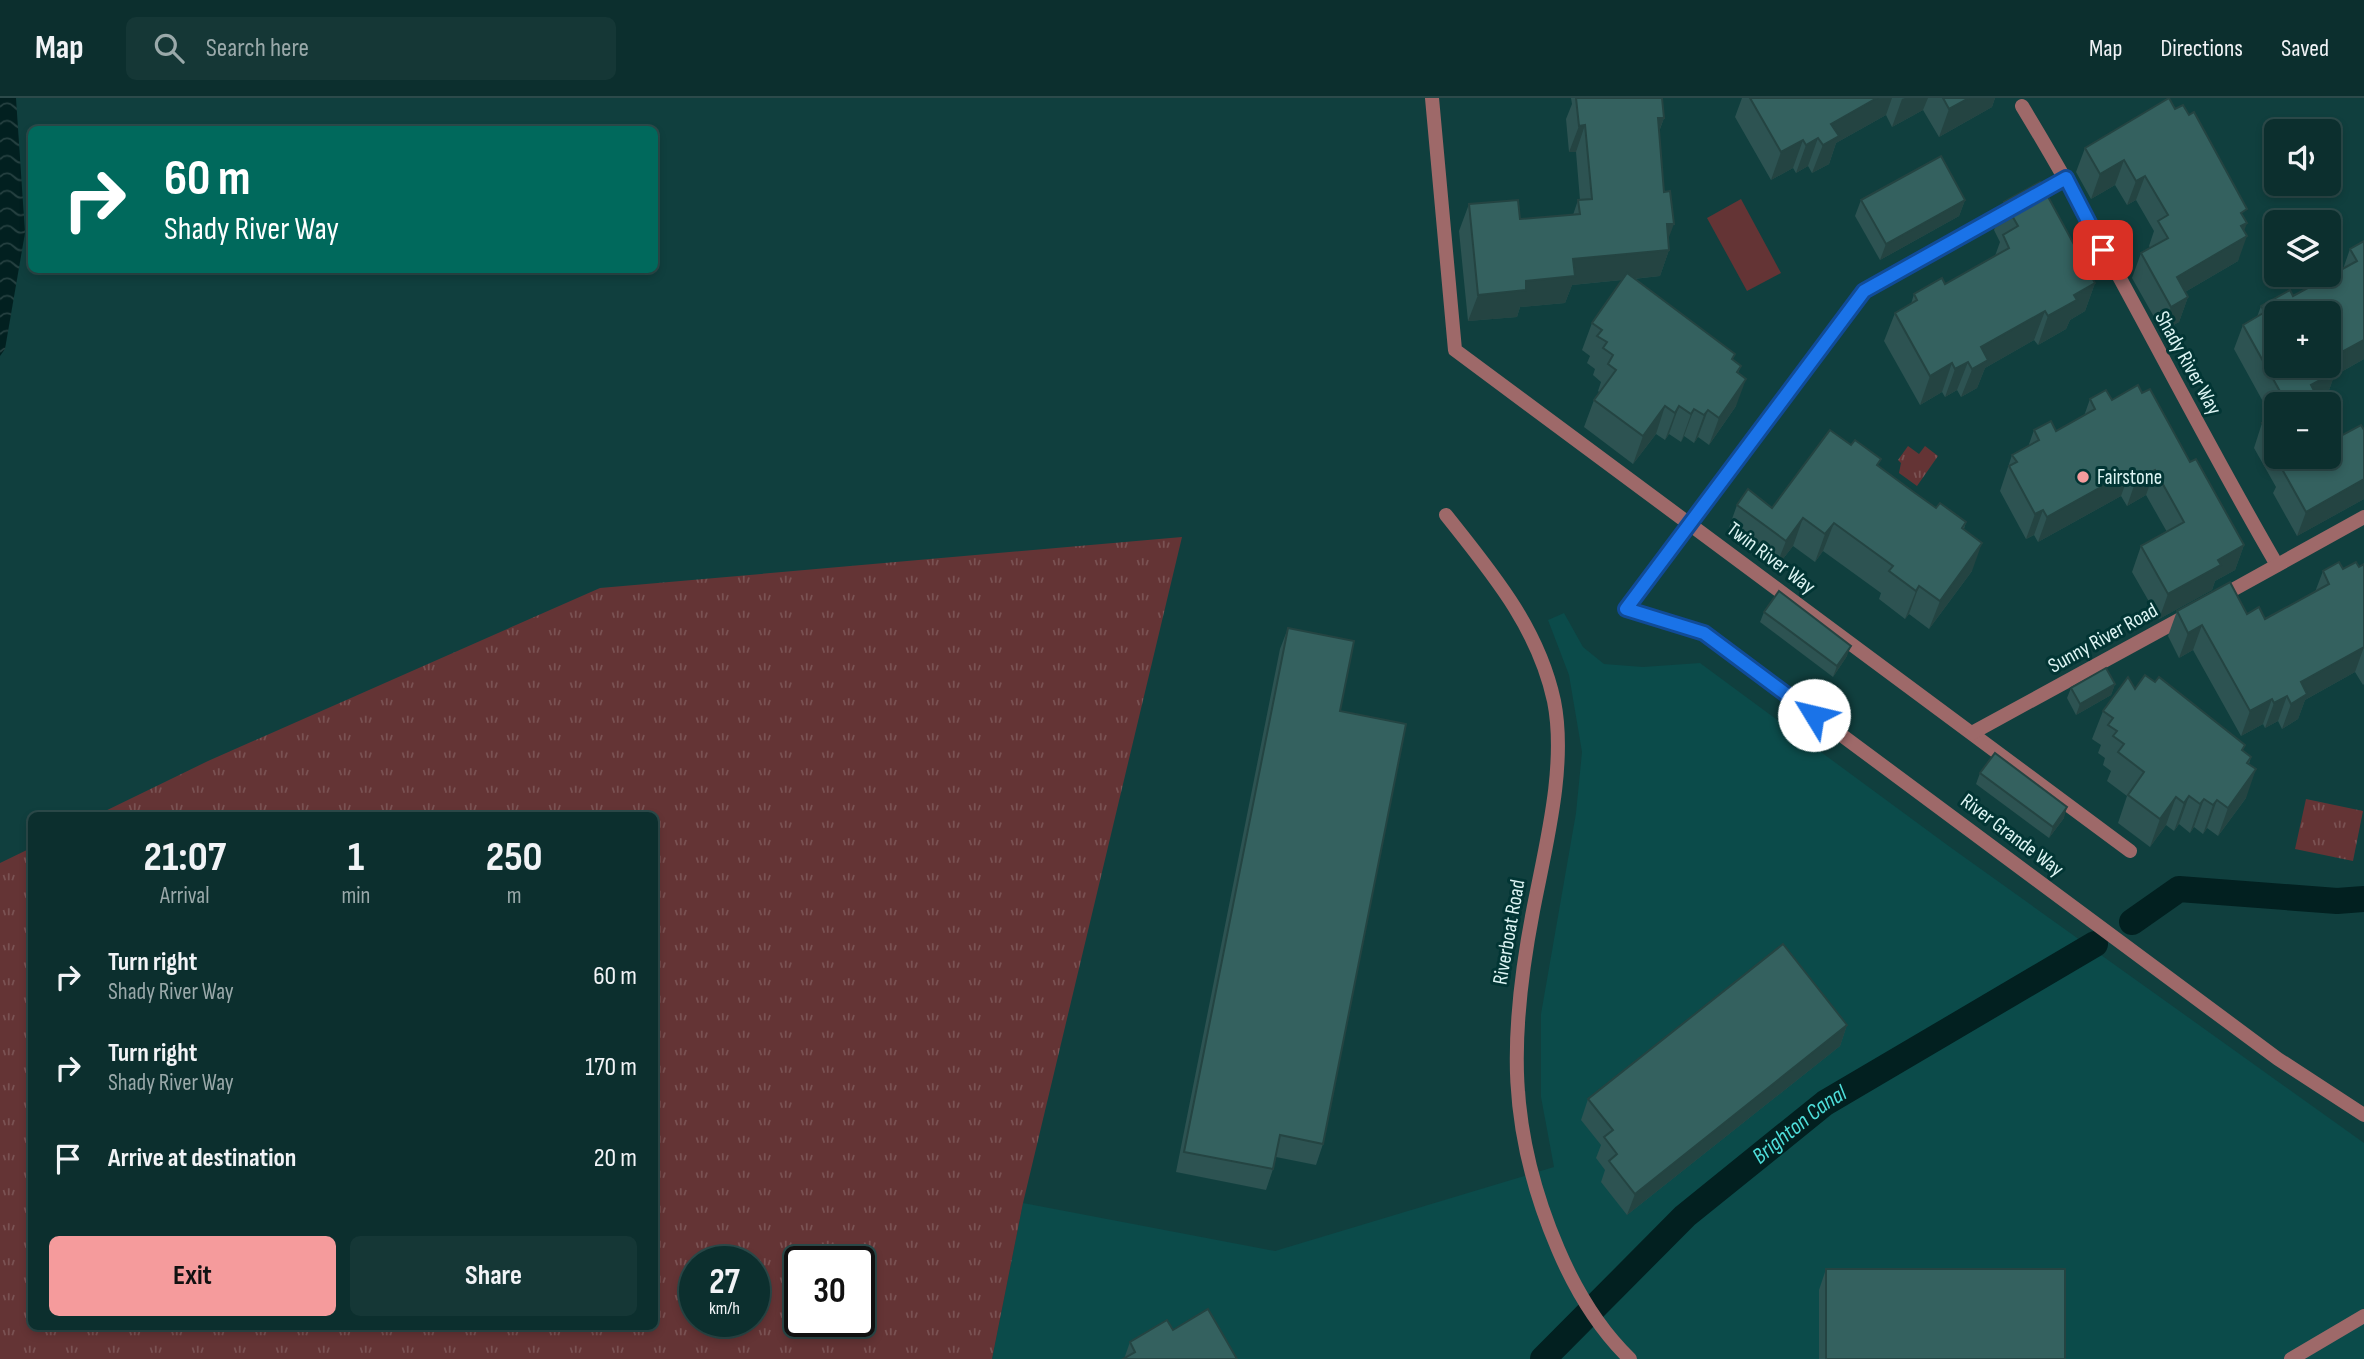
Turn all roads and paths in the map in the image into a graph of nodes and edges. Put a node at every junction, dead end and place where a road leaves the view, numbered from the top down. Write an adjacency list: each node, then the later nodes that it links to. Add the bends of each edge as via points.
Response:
1 (1432, 98): 6 (street, Twin River Way, via 1455,349)
2 (2022, 106): 3 (street, Shady River Way)
3 (2066, 178): 6 (street, via 1864,291); 7 (street, Shady River Way)
4 (1446, 515): 12 (street, Riverboat Road, via 1528,626 1554,704 1555,779 1517,1009 1517,1102 1525,1158 1541,1209 1578,1290)
5 (2364, 517): 7 (street, Sunny River Road)
6 (1692, 523): 8 (street, Twin River Way); 10 (street, River Grande Way, via 1626,609 1704,633 2267,1051)
7 (2277, 565): 8 (street, Sunny River Road)
8 (1972, 733): 9 (street, Twin River Way)
9 (2130, 851)
10 (2364, 1115)
11 (2364, 1316): 13 (street)
12 (1630, 1359)
13 (2291, 1359)

